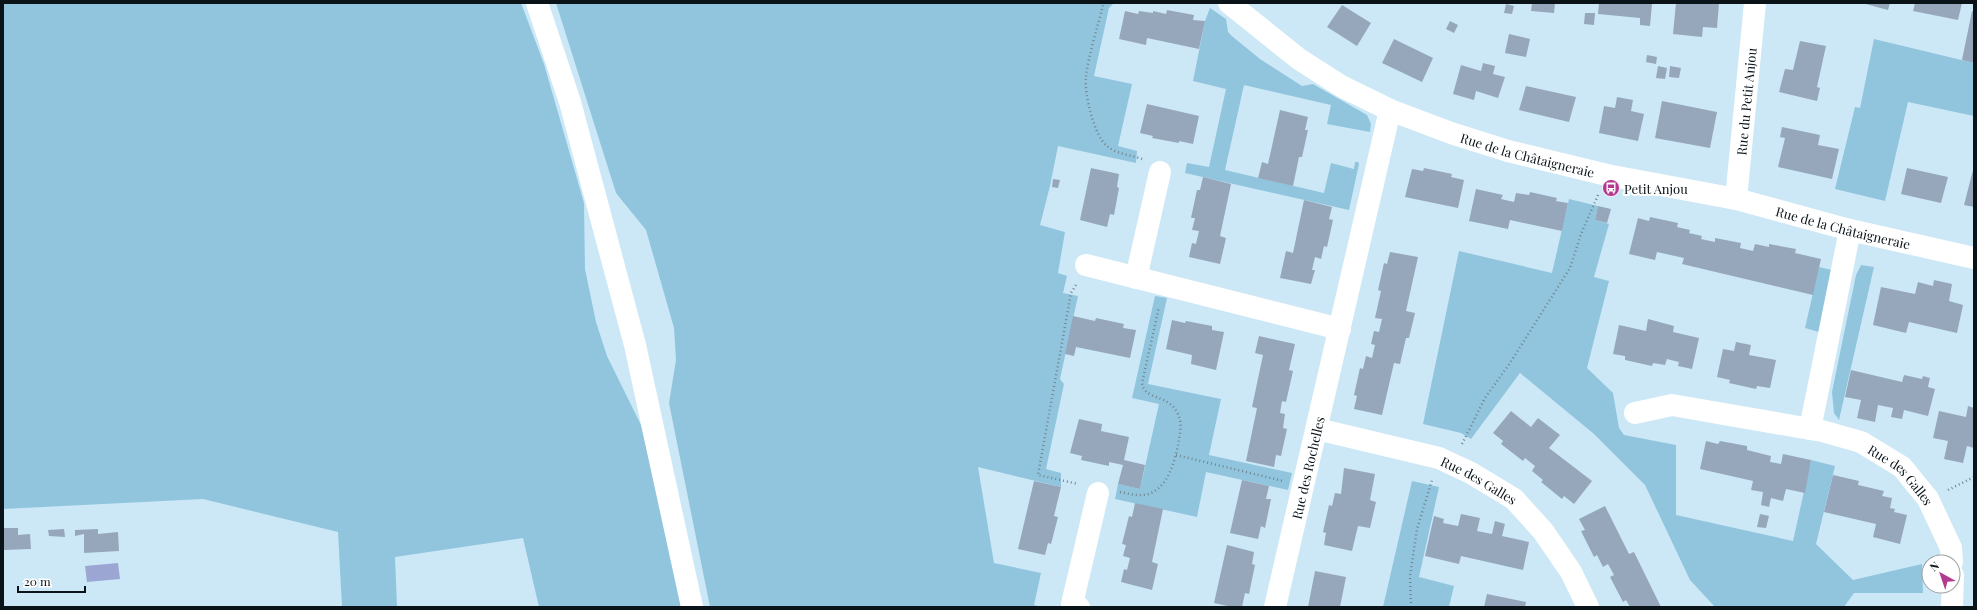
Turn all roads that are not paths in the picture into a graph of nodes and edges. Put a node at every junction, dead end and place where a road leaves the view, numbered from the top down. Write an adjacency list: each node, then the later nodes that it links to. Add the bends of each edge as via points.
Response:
1 (537, 3): 18 (street, via 570,102 635,345)
2 (1229, 3): 4 (street, Rue de la Châtaigneraie, via 1299,59 1341,86)
3 (1756, 3): 6 (street, Rue du Petit Anjou)
4 (1390, 110): 6 (street, Rue de la Châtaigneraie, via 1508,152 1607,175); 11 (street, Rue des Rochelles)
5 (1160, 172): 10 (street)
6 (1736, 199): 7 (street, Rue de la Châtaigneraie)
7 (1850, 230): 8 (street, Rue de la Châtaigneraie); 14 (street)
8 (1974, 258)
9 (1086, 265): 10 (street)
10 (1136, 278): 11 (street)
11 (1340, 329): 13 (street, Rue des Rochelles)
12 (1635, 413): 14 (street, Rue des Galles, via 1672,405)
13 (1317, 429): 20 (street, Rue des Rochelles); 21 (street, Rue des Galles, via 1446,461 1514,499 1543,531 1571,572)
14 (1810, 429): 16 (street, Rue des Galles, via 1861,442 1902,467 1928,499)
15 (1106, 492): 19 (street, via 1072,604)
16 (1951, 554)
17 (1952, 594): 22 (street)
18 (692, 607)
19 (1079, 607)
20 (1275, 607)
21 (1588, 607)
22 (1952, 607)

